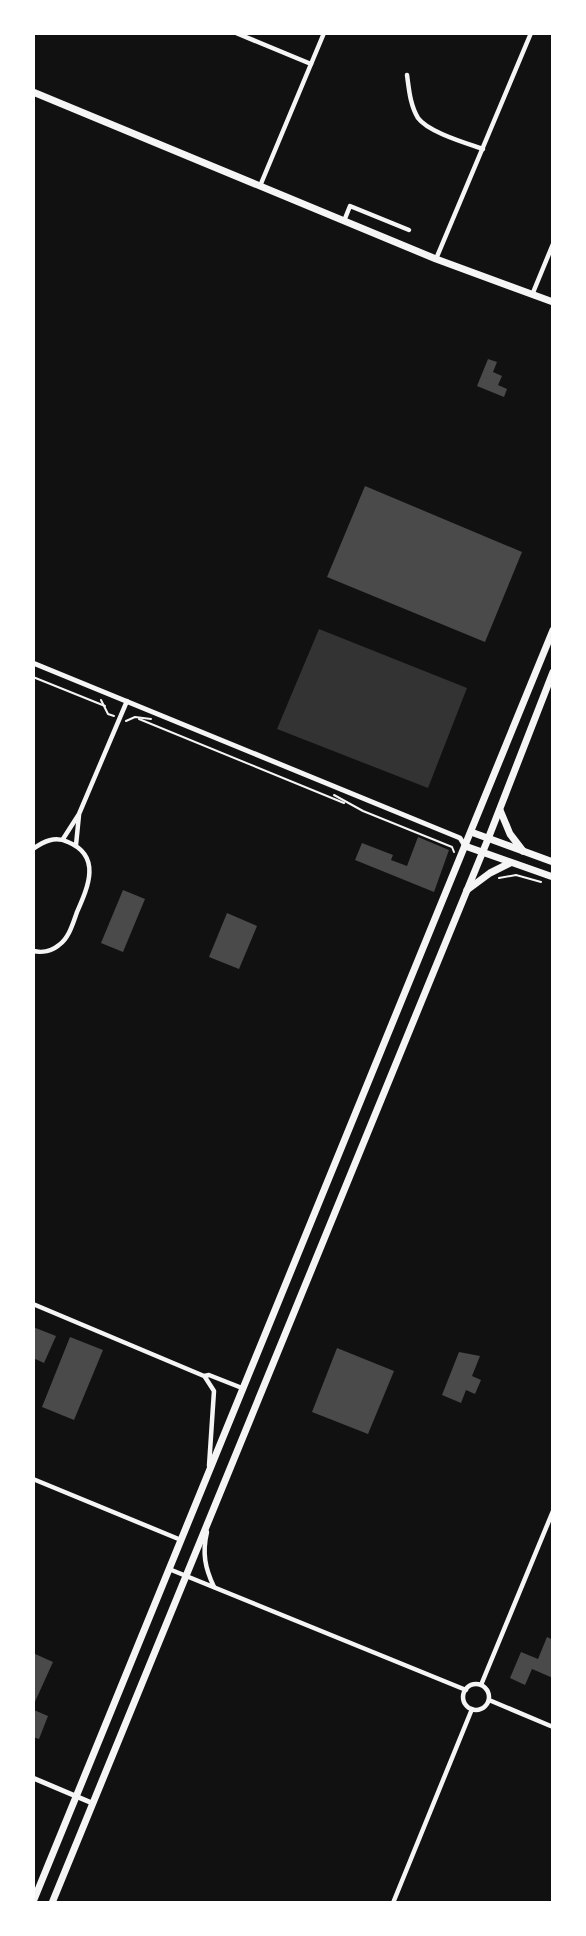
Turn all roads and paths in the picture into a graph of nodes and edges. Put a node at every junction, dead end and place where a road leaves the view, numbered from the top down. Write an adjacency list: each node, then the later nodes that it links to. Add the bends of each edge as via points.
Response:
1 (236, 33): 4 (street)
2 (324, 33): 4 (street)
3 (531, 33): 7 (street)
4 (311, 64): 8 (street)
5 (407, 75): 7 (street, via 410,101 419,120)
6 (33, 92): 8 (main road)
7 (483, 149): 12 (street)
8 (260, 186): 9 (main road)
9 (344, 221): 10 (street, via 350,206); 12 (main road)
10 (409, 230)
11 (553, 244): 13 (street)
12 (436, 259): 13 (main road)
13 (532, 296): 14 (main road)
14 (553, 302)
15 (553, 630): 19 (main road)
16 (33, 663): 21 (street)
17 (553, 673): 20 (main road)
18 (33, 677): 22 (path)
19 (527, 694): 20 (main road); 26 (main road)
20 (542, 700): 24 (main road)
21 (127, 701): 25 (street); 27 (street)
22 (106, 706)
23 (135, 717): 35 (path)
24 (500, 809): 29 (main road); 33 (main road)
25 (79, 814): 28 (street); 30 (street)
26 (471, 832): 27 (street); 29 (main road); 31 (main road)
27 (460, 838): 31 (street)
28 (62, 839): 30 (street); 32 (street)
29 (488, 839): 33 (main road); 34 (main road)
30 (76, 845): 42 (street, via 89,863 84,896 60,945)
31 (465, 846): 34 (main road); 35 (main road)
32 (33, 849)
33 (523, 851): 36 (main road)
34 (482, 853): 37 (main road); 41 (main road)
35 (461, 855): 43 (main road)
36 (553, 862)
37 (511, 863): 38 (main road); 39 (main road)
38 (490, 873): 40 (path, via 494,879 516,874); 41 (main road)
39 (553, 877)
40 (540, 882)
41 (466, 891): 44 (main road)
42 (33, 951)
43 (345, 1136): 44 (main road); 47 (main road)
44 (363, 1142): 50 (main road)
45 (33, 1304): 46 (street)
46 (204, 1376): 47 (street); 48 (street, via 214,1391)
47 (242, 1388): 48 (main road)
48 (208, 1471): 52 (main road)
49 (33, 1479): 52 (street)
50 (212, 1511): 54 (main road); 55 (street, via 204,1556)
51 (553, 1511): 56 (street)
52 (181, 1540): 53 (main road)
53 (169, 1569): 54 (street); 62 (main road)
54 (185, 1576): 55 (street); 63 (main road)
55 (214, 1587): 57 (street)
56 (481, 1685): 57 (street); 58 (street)
57 (466, 1690): 59 (street, via 464,1699)
58 (489, 1700): 59 (street, via 484,1707); 60 (street)
59 (472, 1709): 66 (street)
60 (553, 1727)
61 (33, 1778): 62 (street)
62 (76, 1796): 63 (street); 64 (main road)
63 (92, 1803): 65 (main road)
64 (33, 1902)
65 (52, 1903)
66 (393, 1903)

